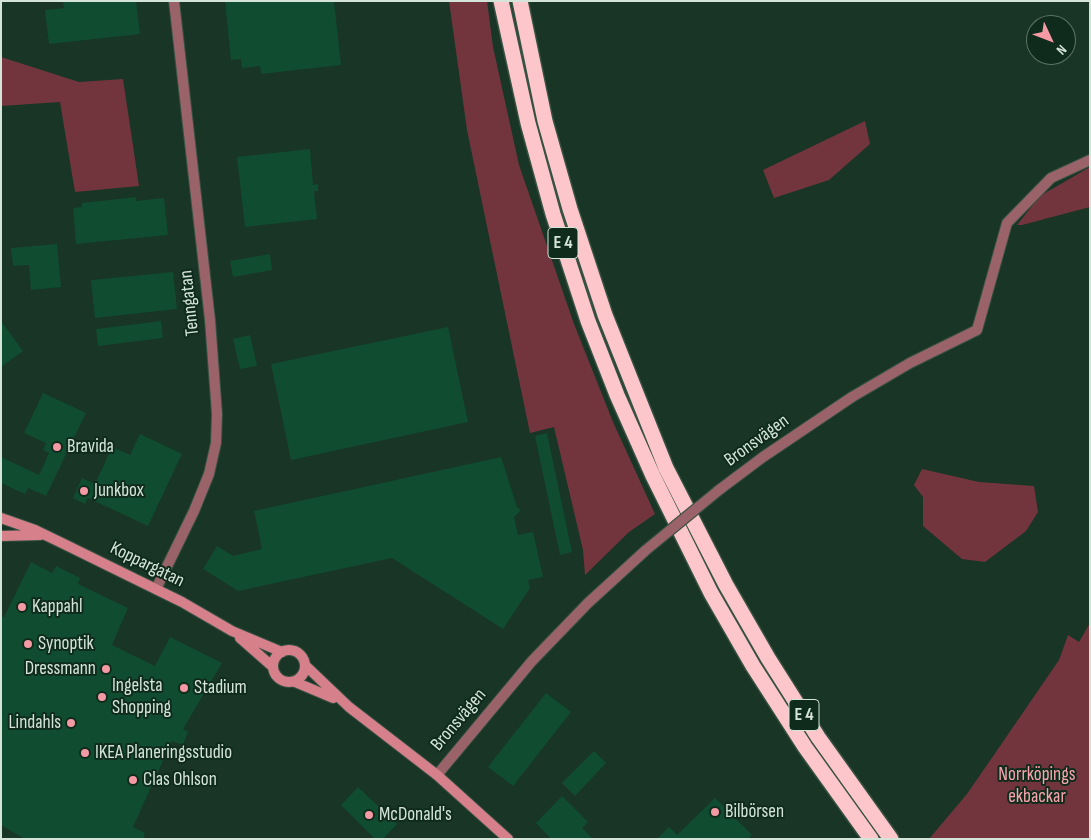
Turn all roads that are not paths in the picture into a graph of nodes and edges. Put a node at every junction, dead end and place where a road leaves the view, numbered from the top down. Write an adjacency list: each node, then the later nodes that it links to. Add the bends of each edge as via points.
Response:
1 (174, 1): 8 (street, Tenngatan, via 218,414 209,474)
2 (501, 1): 17 (highway, E 4, via 528,123 553,214 588,321 617,395 711,593 805,747)
3 (520, 1): 18 (highway, E 4, via 545,121 570,209 605,315 666,468 768,658 818,737)
4 (1090, 160): 15 (street, Bronsvägen, bridge, via 1051,178 1006,223 977,330 910,363 852,397 762,457 646,550 532,661)
5 (1, 518): 6 (street, Koppargatan)
6 (44, 535): 7 (street, Koppargatan); 8 (street, Koppargatan)
7 (1, 536)
8 (156, 589): 9 (street, Koppargatan)
9 (232, 630): 10 (street, Koppargatan); 12 (street, Koppargatan)
10 (282, 652): 11 (street, via 290,650 299,654); 12 (street)
11 (306, 666): 13 (street, via 303,676); 14 (street)
12 (273, 667): 13 (street, via 280,680)
13 (295, 682): 14 (street)
14 (349, 707): 15 (street)
15 (437, 775): 16 (street)
16 (508, 839)
17 (872, 839)
18 (892, 839)

